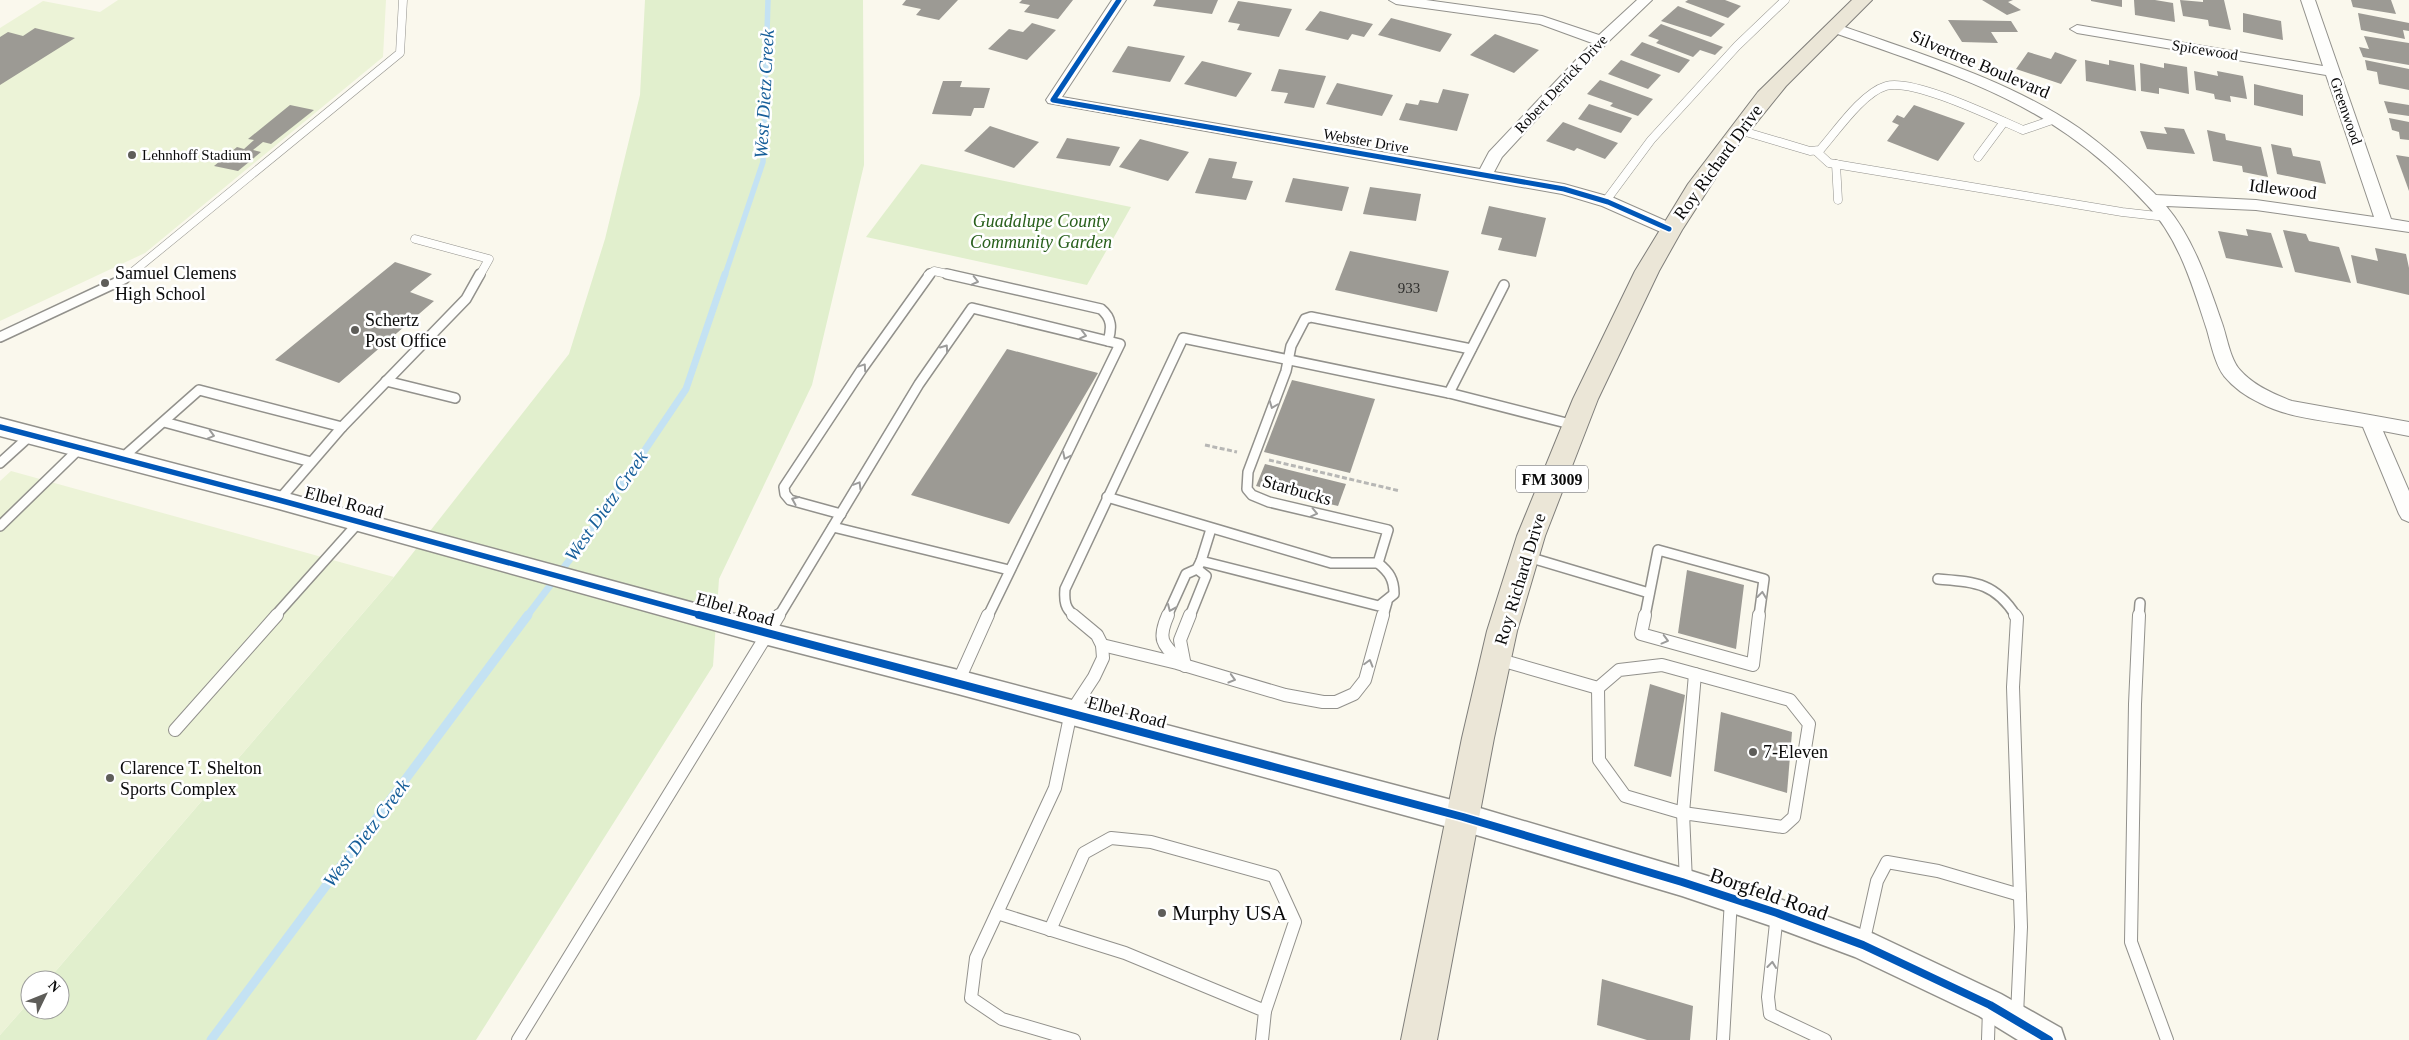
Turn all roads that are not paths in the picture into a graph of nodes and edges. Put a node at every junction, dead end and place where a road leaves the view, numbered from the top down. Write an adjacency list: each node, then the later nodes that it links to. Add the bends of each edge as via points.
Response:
1 (403, 0): 28 (lane, via 400,52 392,59 124,279)
2 (1119, 0): 18 (street, Webster Drive, via 1054,100)
3 (1396, 0): 10 (street, via 1542,20)
4 (1645, 0): 10 (street, Robert Derrick Drive)
5 (1785, 0): 21 (lane, via 1737,46 1651,140)
6 (1863, 0): 8 (main road, Roy Richard Drive / FM 3009)
7 (2308, 0): 11 (street, Greenwood)
8 (1834, 28): 12 (street, Silvertree Boulevard, via 1993,88); 14 (main road, Roy Richard Drive / FM 3009, via 1754,110)
9 (2077, 29): 11 (street, Spicewood)
10 (1601, 41): 18 (street, Robert Derrick Drive, via 1495,155)
11 (2333, 72): 23 (street, Greenwood)
12 (2055, 119): 13 (lane, via 2023,130); 20 (street, Silvertree Boulevard, via 2106,154)
13 (2004, 122): 15 (lane, via 1910,86 1886,86 1871,95); 16 (lane)
14 (1739, 130): 15 (lane, via 1810,152); 25 (main road, Roy Richard Drive / FM 3009)
15 (1816, 151): 17 (lane, via 1829,163)
16 (1978, 157)
17 (1836, 164): 19 (lane); 22 (lane)
18 (1485, 174): 21 (street, Webster Drive, via 1564,189)
19 (1838, 200)
20 (2152, 200): 22 (street, Silvertree Boulevard); 23 (street, Idlewood, via 2256,205)
21 (1605, 202): 25 (street, Webster Drive)
22 (2166, 217): 36 (street, Silvertree Boulevard, via 2189,256 2230,371 2243,384 2268,399 2290,407)
23 (2384, 222): 24 (street, Idlewood)
24 (2409, 227)
25 (1669, 229): 37 (main road, Roy Richard Drive / FM 3009, via 1607,346)
26 (414, 239): 32 (lane, via 489,258 466,299)
27 (1504, 285): 30 (lane)
28 (0, 337)
29 (1108, 341): 48 (lane, one-way to 29, via 920,384 972,308); 48 (lane, one-way to 29, via 790,500 784,487 862,369 934,271 1101,309 1108,315 1112,326); 57 (lane, one-way to 57, via 1120,344)
30 (1471, 350): 31 (lane, Starbucks, via 1311,317 1305,319); 33 (lane)
31 (1288, 359): 33 (lane); 46 (lane, via 1183,338); 55 (lane, Starbucks, one-way to 55, via 1244,486 1257,498 1388,530)
32 (386, 381): 34 (lane); 39 (lane)
33 (1448, 394): 37 (lane)
34 (455, 398)
35 (164, 422): 39 (lane, via 199,390); 43 (lane); 44 (lane, one-way to 44)
36 (2370, 422): 40 (street, Silvertree Boulevard); 49 (street)
37 (1574, 425): 54 (main road, Roy Richard Drive / FM 3009)
38 (0, 427): 41 (street, Elbel Road)
39 (342, 427): 44 (lane)
40 (2409, 429)
41 (33, 434): 42 (street, Elbel Road); 45 (lane)
42 (80, 448): 43 (street, Elbel Road); 51 (lane)
43 (122, 459): 47 (street, Elbel Road)
44 (311, 462): 47 (lane)
45 (0, 463)
46 (1107, 497): 53 (lane); 63 (lane, via 1070,577 1064,600 1068,611 1086,625)
47 (279, 500): 50 (street, Elbel Road)
48 (841, 514): 52 (lane)
49 (2409, 514)
50 (358, 522): 62 (street, Elbel Road); 70 (lane)
51 (0, 526)
52 (834, 527): 57 (lane); 62 (lane)
53 (1211, 529): 55 (lane, via 1331,563); 56 (lane)
54 (1524, 556): 59 (lane); 64 (main road, Roy Richard Drive / FM 3009)
55 (1378, 563): 60 (lane, via 1393,576 1395,583 1394,594)
56 (1199, 565): 60 (lane, via 1378,606); 65 (lane, via 1206,576 1180,640); 65 (lane, one-way to 65, via 1186,574 1162,630 1164,645)
57 (1009, 570): 67 (lane)
58 (1938, 579): 74 (lane, via 1980,583 2008,603 2017,618 2013,686)
59 (1649, 592): 59 (lane, one-way to 59, via 1641,634 1753,665 1764,579 1658,550)
60 (1386, 602): 65 (lane, one-way to 60, via 1310,701 1335,702 1350,698 1365,680)
61 (2140, 602): 91 (lane, via 2132,942)
62 (768, 634): 67 (street, Elbel Road); 84 (lane)
63 (1102, 646): 65 (lane); 69 (lane, via 1102,658 1094,677)
64 (1496, 659): 68 (lane); 72 (main road, Roy Richard Drive / FM 3009)
65 (1185, 666)
66 (1695, 674): 68 (lane, via 1662,665 1640,666 1619,670); 71 (lane); 71 (lane, via 1790,700 1809,724 1794,817 1783,827)
67 (958, 682): 69 (street, Elbel Road)
68 (1598, 688): 71 (lane, via 1599,760 1625,796)
69 (1071, 712): 72 (street, Elbel Road); 76 (lane, via 1055,788)
70 (175, 730)
71 (1684, 814): 73 (lane)
72 (1463, 817): 73 (street, Borgfeld Road); 83 (main road, Roy Richard Drive / FM 3009)
73 (1686, 884): 75 (street, Borgfeld Road)
74 (2020, 895): 79 (lane, via 1938,871 1887,862 1877,881); 82 (lane)
75 (1731, 898): 77 (street, Borgfeld Road); 87 (lane)
76 (997, 913): 78 (lane); 85 (lane, via 976,958 971,998 1002,1019)
77 (1777, 913): 79 (street, Borgfeld Road); 88 (lane, one-way to 77, via 1770,1014 1768,998)
78 (1050, 930): 81 (lane, via 1125,953); 81 (lane, via 1084,853 1111,838 1151,842 1274,876 1295,922)
79 (1863, 945): 80 (street, Borgfeld Road)
80 (1990, 1005): 82 (street, Borgfeld Road); 89 (lane)
81 (1265, 1011): 86 (lane)
82 (2017, 1021): 90 (street, Borgfeld Road)
83 (1422, 1038)
84 (518, 1040)
85 (1074, 1040)
86 (1262, 1040)
87 (1723, 1040)
88 (1825, 1040)
89 (1988, 1040)
90 (2049, 1040)
91 (2167, 1040)

